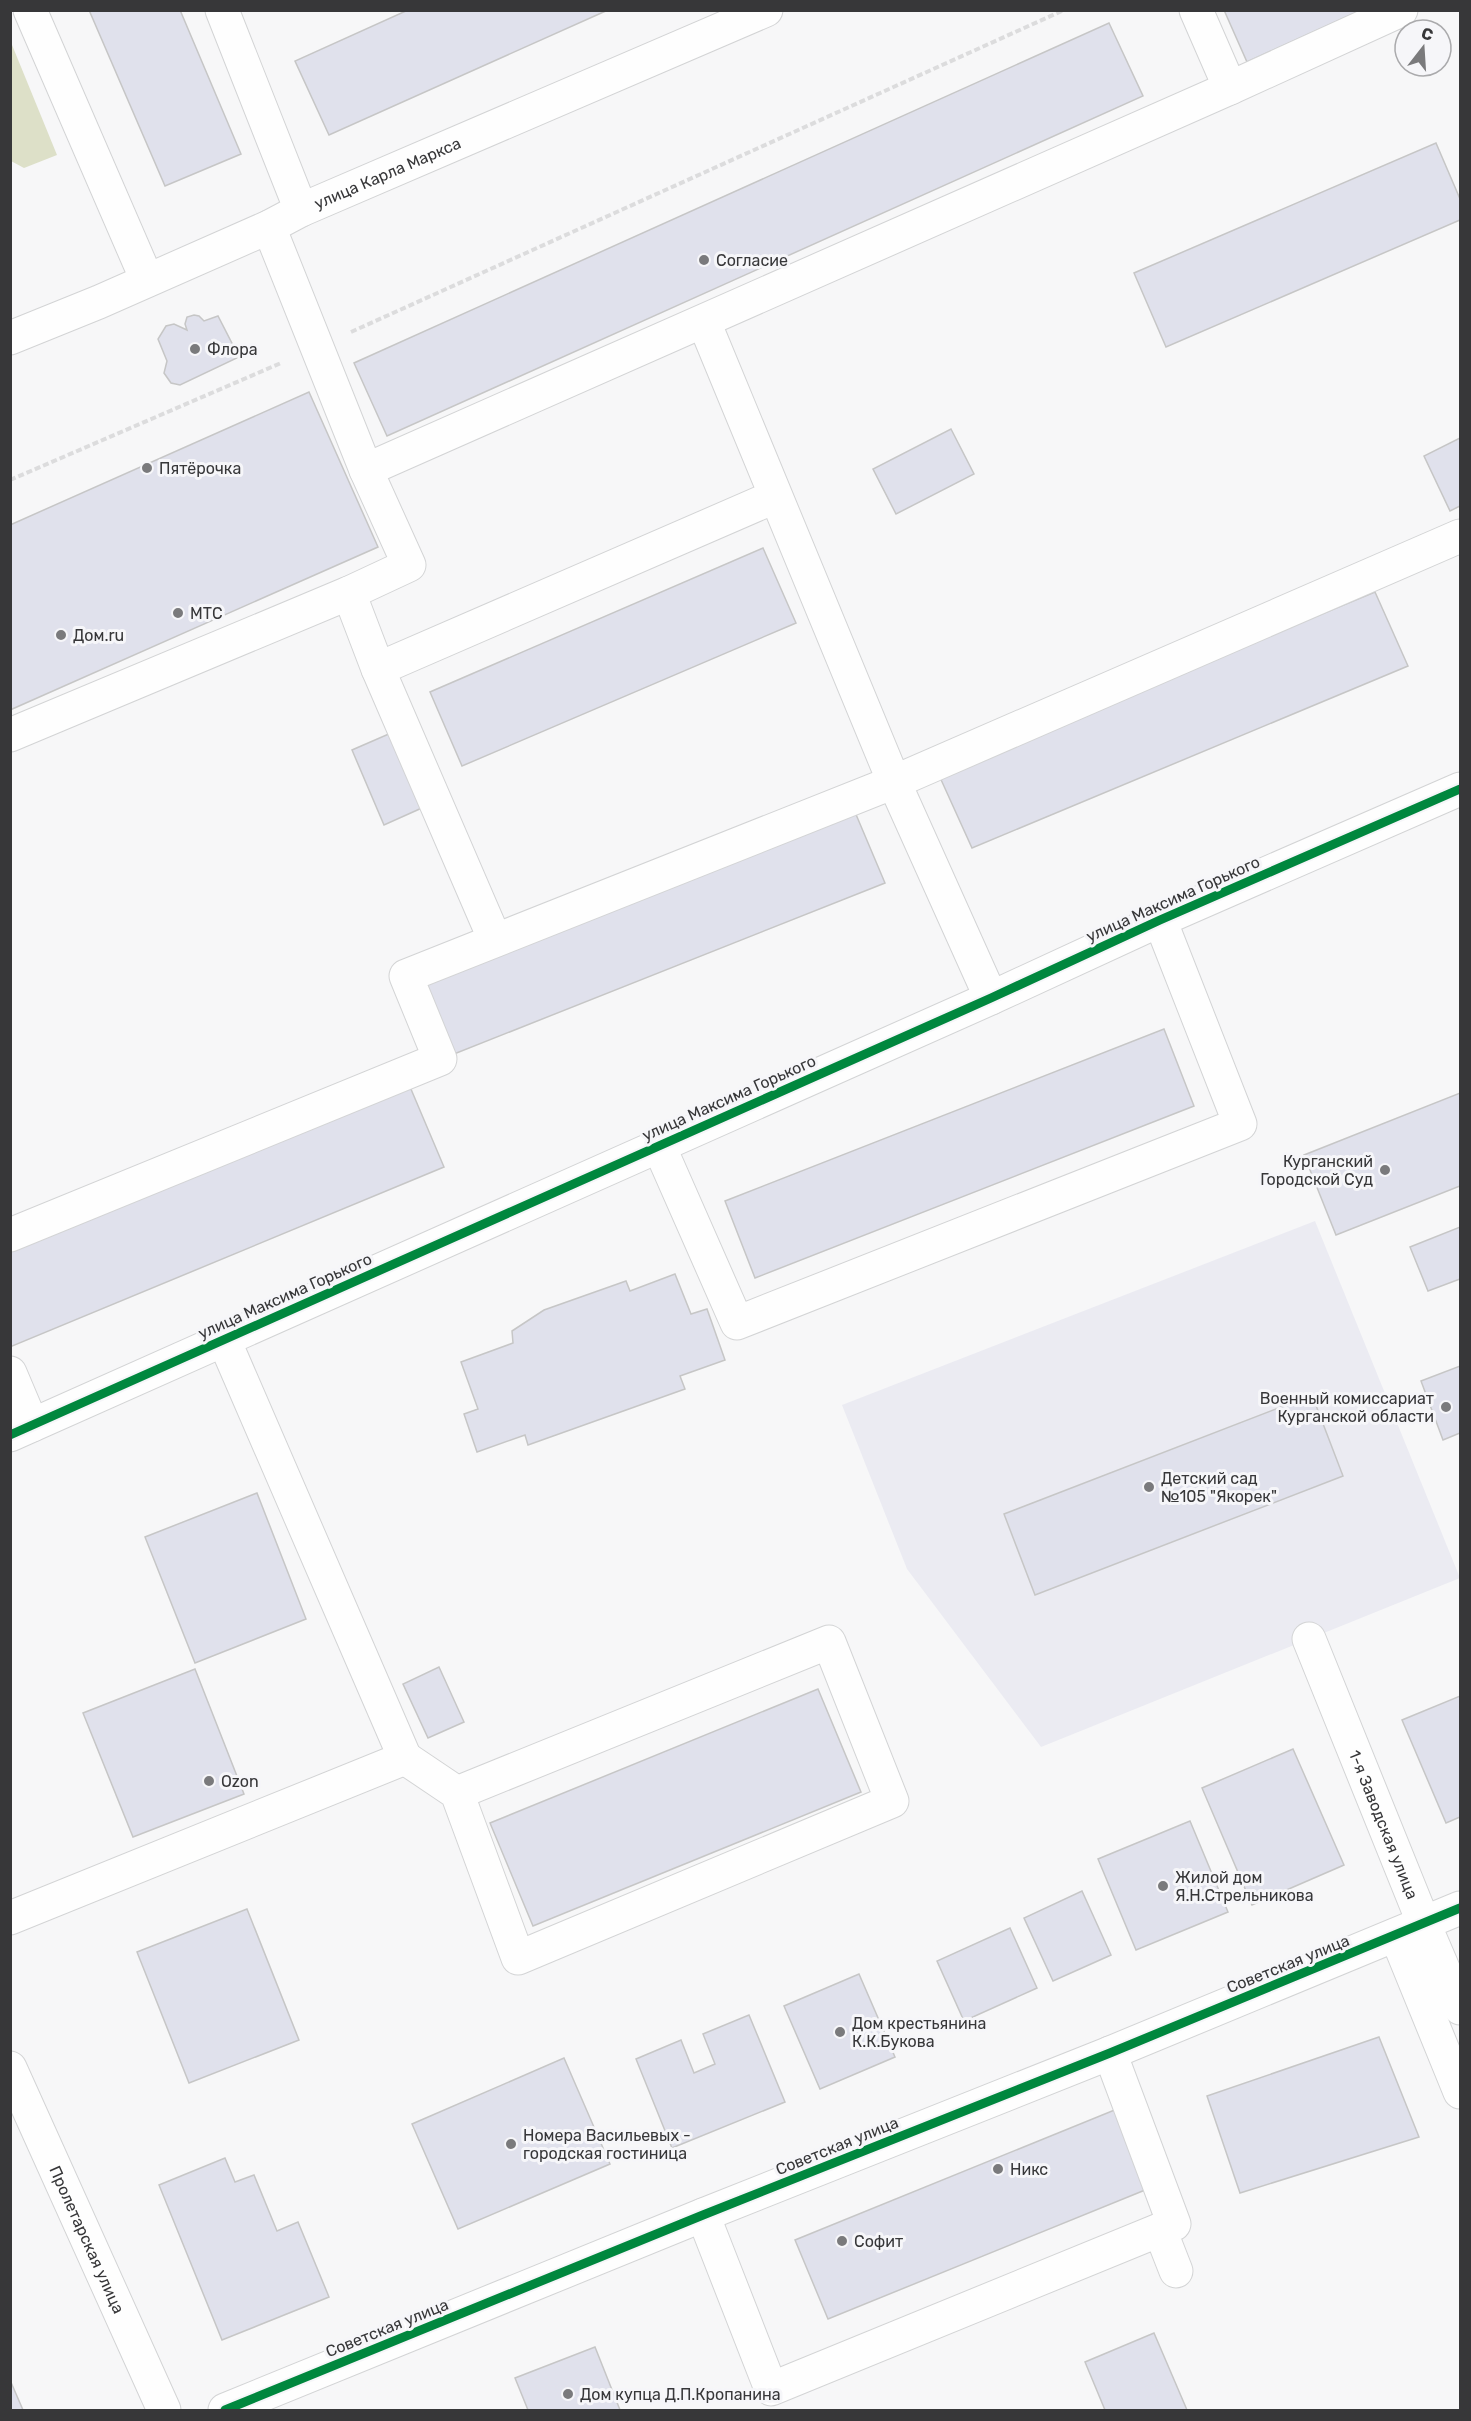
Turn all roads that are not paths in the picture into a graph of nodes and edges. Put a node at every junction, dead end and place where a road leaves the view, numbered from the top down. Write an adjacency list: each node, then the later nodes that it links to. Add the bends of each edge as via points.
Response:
1 (30, 10): 9 (street)
2 (766, 10): 7 (street, улица Карла Маркса)
3 (1196, 10): 6 (street)
4 (1401, 10): 6 (street)
5 (232, 14): 7 (street)
6 (1230, 88): 10 (street)
7 (301, 210): 8 (street, улица Карла Маркса)
8 (269, 227): 9 (street, улица Карла Маркса); 12 (street)
9 (147, 279): 11 (street, улица Карла Маркса)
10 (704, 322): 12 (street); 13 (street)
11 (10, 338)
12 (366, 470): 15 (street, via 409,565)
13 (774, 497): 16 (street); 18 (street)
14 (1461, 537): 18 (street)
15 (349, 593): 16 (street); 17 (street)
16 (378, 669): 21 (street)
17 (10, 735)
18 (894, 782): 21 (street); 22 (street)
19 (1461, 789): 20 (street, улица Максима Горького)
20 (1160, 920): 22 (street, улица Максима Горького); 23 (street, via 1240,1124 737,1323)
21 (495, 940): 24 (street, via 406,976 440,1059)
22 (992, 998): 23 (street, улица Максима Горького)
23 (659, 1146): 25 (street, улица Максима Горького)
24 (10, 1235)
25 (224, 1340): 27 (street, улица Максима Горького); 29 (street)
26 (10, 1373): 27 (street)
27 (21, 1430)
28 (1309, 1640): 33 (street, 1-я Заводская улица)
29 (405, 1758): 30 (street); 32 (street)
30 (457, 1793): 30 (street, via 829,1642 892,1801 518,1958)
31 (1461, 1908): 33 (street, Советская улица)
32 (10, 1918)
33 (1410, 1930): 34 (street, 1-я Заводская улица); 35 (street, Советская улица); 37 (street)
34 (1461, 2008)
35 (1110, 2053): 38 (street, Советская улица); 39 (street, via 1174,2224)
36 (10, 2068): 41 (street, Пролетарская улица)
37 (1461, 2092)
38 (703, 2215): 39 (street, via 771,2389); 42 (street, Советская улица)
39 (1160, 2230): 40 (street)
40 (1176, 2271)
41 (164, 2410)
42 (225, 2410)

